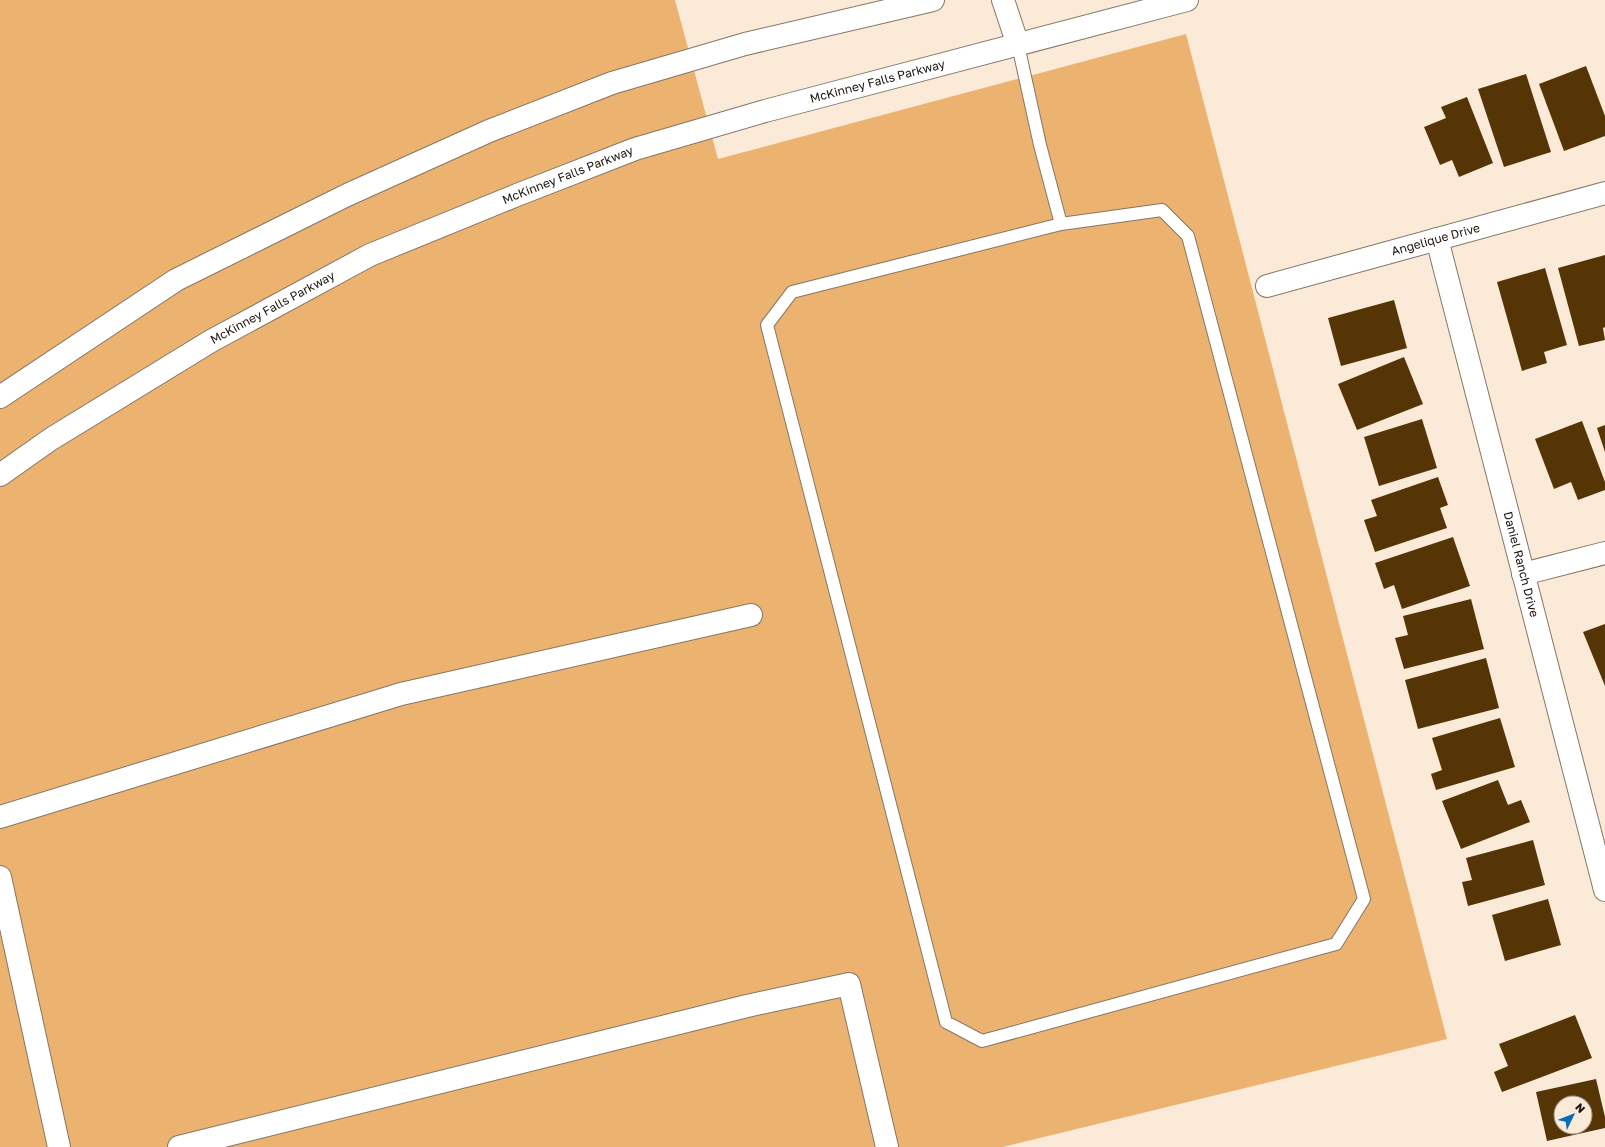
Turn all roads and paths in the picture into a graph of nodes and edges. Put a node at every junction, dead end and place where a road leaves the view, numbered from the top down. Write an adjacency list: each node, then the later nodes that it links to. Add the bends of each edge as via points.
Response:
1 (933, 0): 9 (street, via 745,44 612,82 489,131 347,195 176,280)
2 (1003, 0): 4 (street)
3 (1187, 0): 4 (street, McKinney Falls Parkway)
4 (1018, 45): 6 (lane); 10 (street, McKinney Falls Parkway, via 765,111 634,149 370,255 211,341 51,439)
5 (1605, 193): 7 (street, Angelique Drive)
6 (1061, 224): 6 (lane, via 1162,210 1188,236 1364,899 1336,944 982,1041 946,1022 767,325 792,292)
7 (1437, 239): 8 (street, Angelique Drive); 12 (street, Daniel Ranch Drive)
8 (1267, 286)
9 (0, 397)
10 (0, 475)
11 (1605, 553): 12 (street)
12 (1523, 574): 16 (street, Daniel Ranch Drive)
13 (751, 615): 14 (street, via 401,694)
14 (0, 817)
15 (0, 877): 17 (street)
16 (1605, 890)
17 (59, 1147)
18 (179, 1147): 19 (street, via 747,1006 849,984)
19 (887, 1147)

